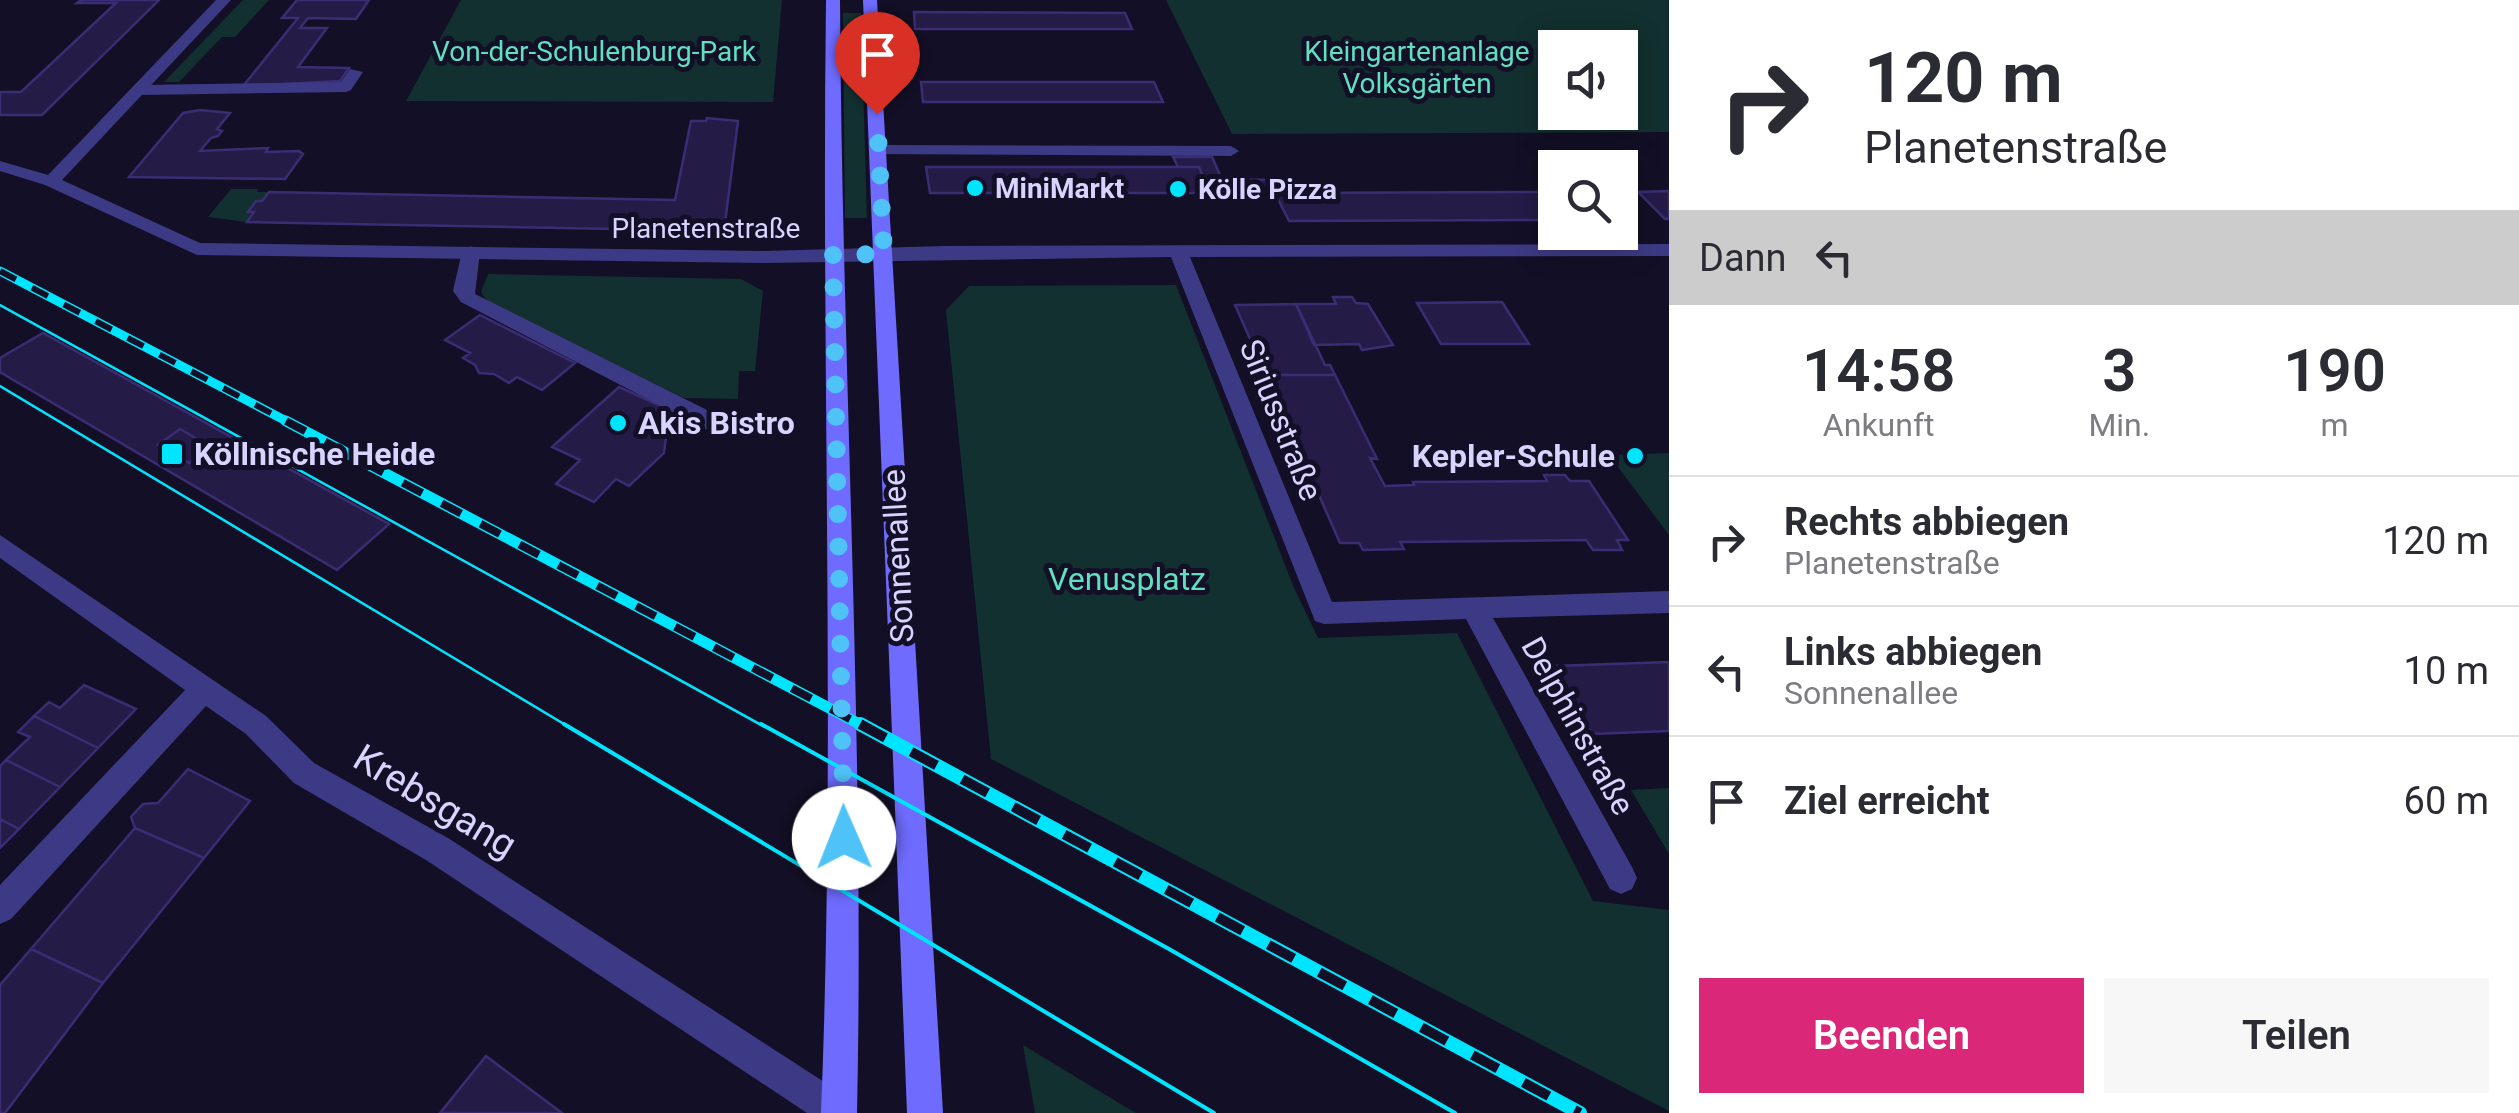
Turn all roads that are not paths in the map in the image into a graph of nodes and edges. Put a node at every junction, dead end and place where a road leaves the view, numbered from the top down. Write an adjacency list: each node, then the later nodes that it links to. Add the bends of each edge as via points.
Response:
1 (224, 0): 5 (street)
2 (834, 0): 14 (main road, Sonnenallee)
3 (870, 0): 6 (main road, Sonnenallee)
4 (356, 72): 5 (street, via 346,86)
5 (139, 90): 9 (street)
6 (879, 150): 7 (street); 13 (main road, Sonnenallee)
7 (1231, 151)
8 (0, 166): 9 (street, Planetenstraße)
9 (51, 181): 11 (street, Planetenstraße, via 197,249)
10 (1669, 250): 12 (street, Planetenstraße)
11 (471, 252): 14 (street, Planetenstraße); 15 (street, via 462,291 468,298)
12 (1178, 252): 13 (street, Planetenstraße); 19 (street, Siriusstraße)
13 (884, 254): 14 (street, Planetenstraße); 24 (main road, Sonnenallee)
14 (833, 255): 23 (main road, Sonnenallee, via 845,916)
15 (721, 428)
16 (0, 546): 20 (street, Krebsgang)
17 (1669, 602): 18 (street, Delphinstraße)
18 (1474, 609): 19 (street, Delphinstraße); 21 (street, Delphinstraße)
19 (1324, 613)
20 (204, 689): 22 (street); 23 (street, Krebsgang, via 256,725 304,773 437,849)
21 (1621, 878)
22 (0, 908)
23 (838, 1113)
24 (925, 1113)

